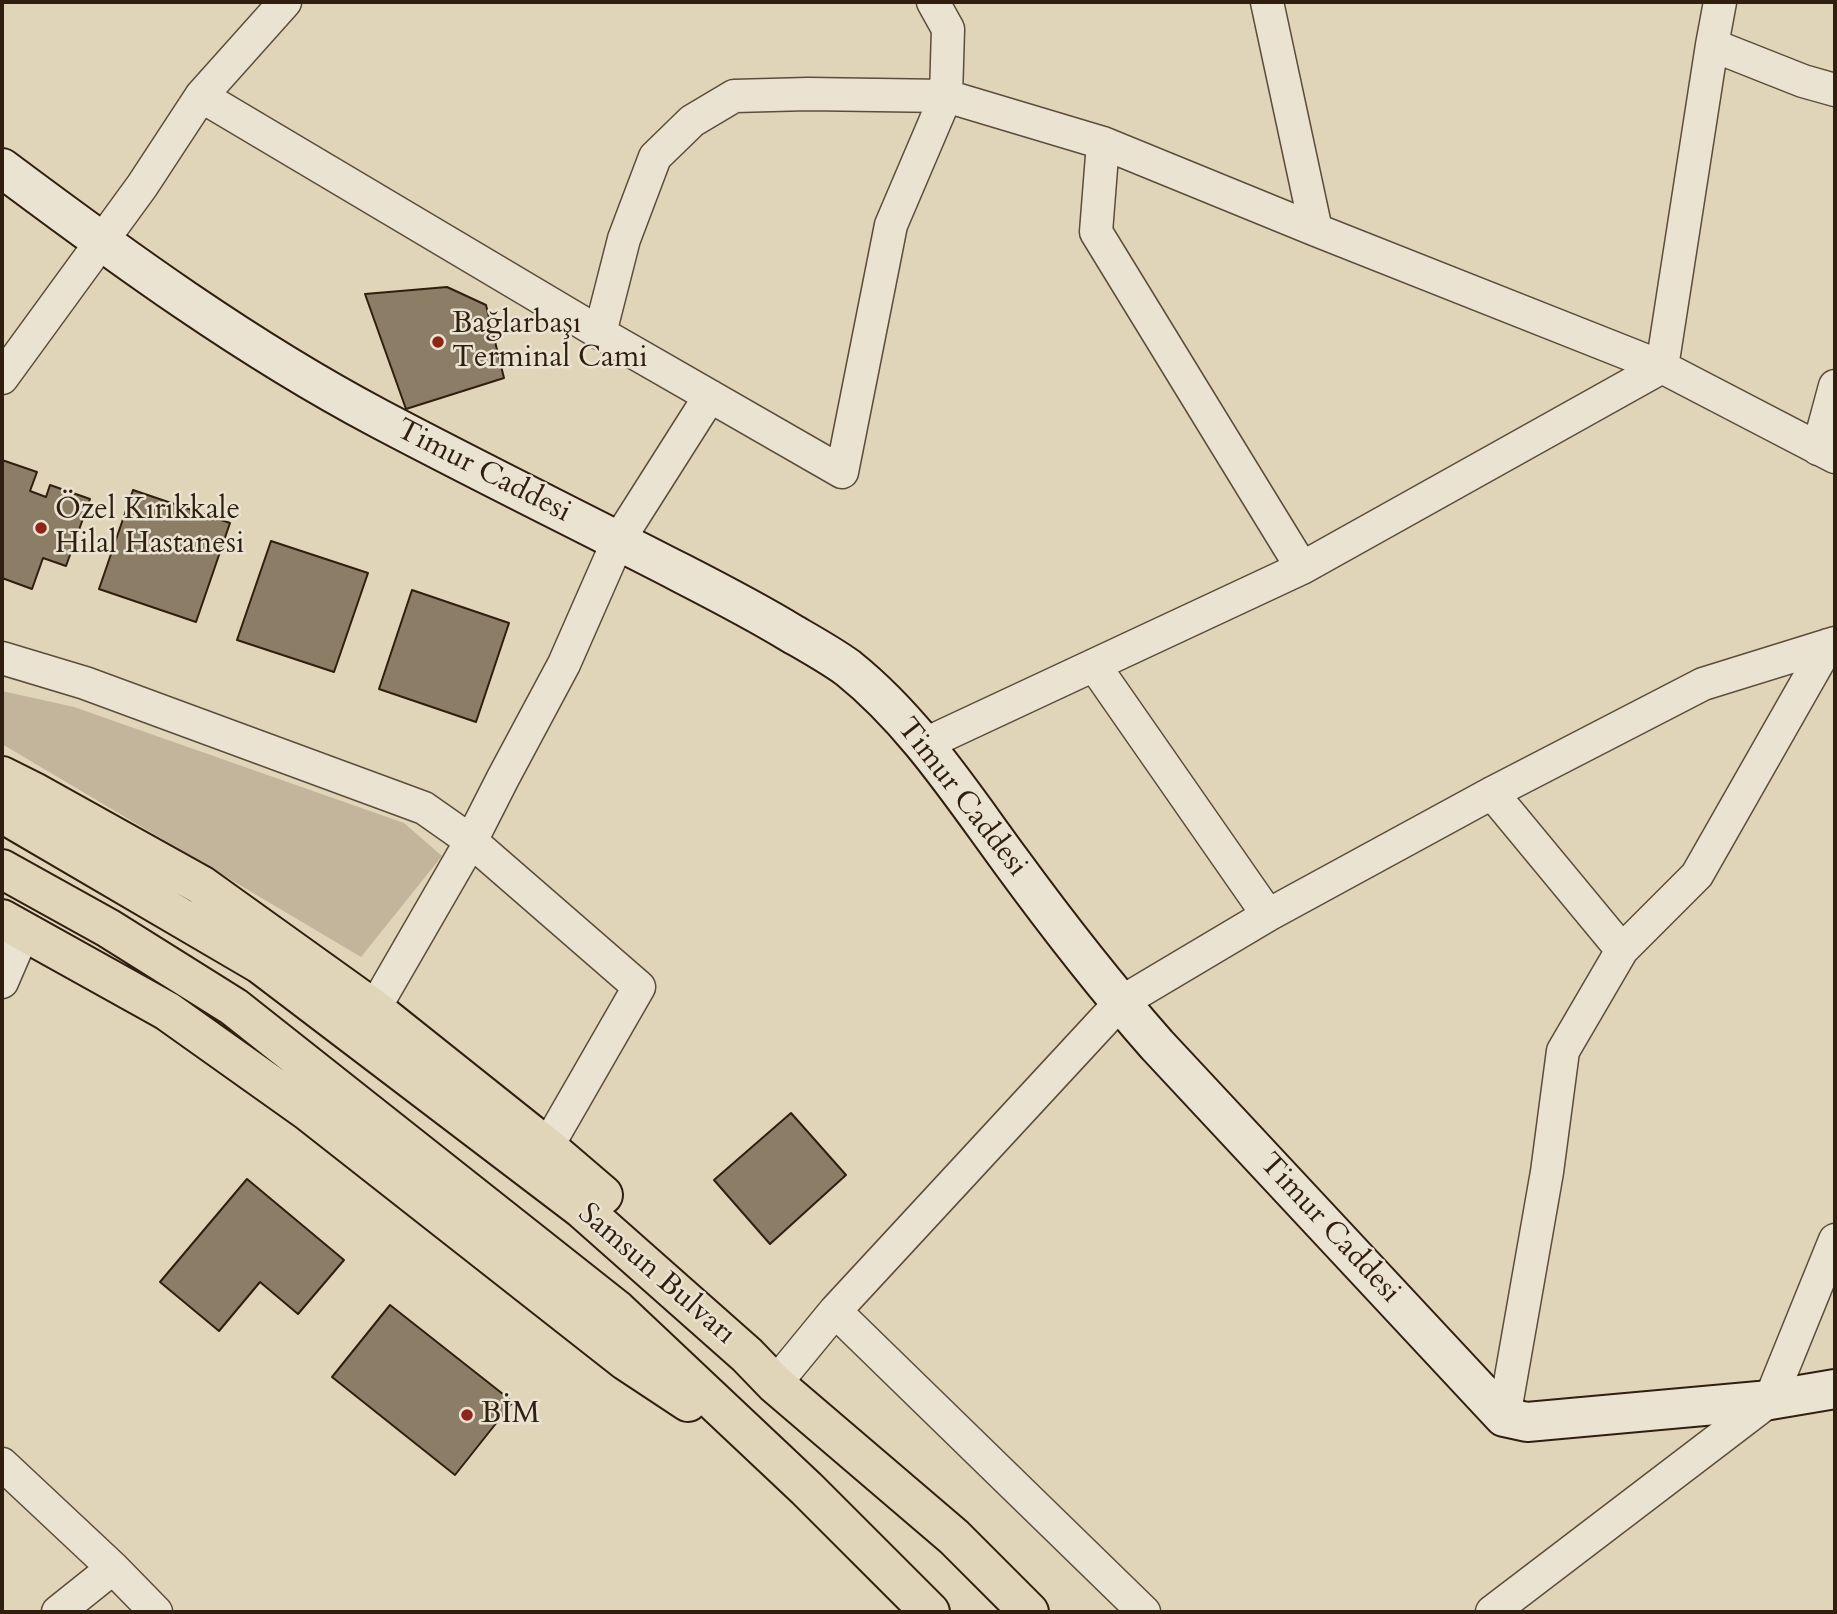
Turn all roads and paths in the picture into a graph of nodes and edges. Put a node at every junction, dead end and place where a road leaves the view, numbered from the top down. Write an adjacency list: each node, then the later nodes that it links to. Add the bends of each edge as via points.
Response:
1 (285, 2): 7 (street)
2 (933, 2): 8 (street, via 948,29)
3 (1720, 2): 5 (street)
4 (1274, 6): 11 (street)
5 (1712, 45): 6 (street); 14 (street)
6 (1835, 90)
7 (201, 96): 12 (street); 13 (street)
8 (946, 96): 9 (street); 13 (street, via 734,96 692,121 656,156 624,239); 17 (street, via 891,225 842,472)
9 (1103, 143): 11 (street); 20 (street, via 1096,232)
10 (2, 168): 12 (street, Timur Caddesi)
11 (1316, 230): 14 (street)
12 (101, 242): 15 (street); 19 (street, Timur Caddesi, via 262,352 377,418)
13 (600, 333): 17 (street)
14 (1662, 367): 18 (street); 20 (street)
15 (2, 378)
16 (1835, 386): 18 (street)
17 (710, 396): 19 (street)
18 (1827, 453)
19 (618, 541): 24 (street, Timur Caddesi, via 755,612 845,666); 28 (street, via 564,664)
20 (1303, 568): 23 (street)
21 (1831, 644): 26 (street, via 1703,684); 32 (street, via 1697,875)
22 (2, 659): 28 (street, via 85,683 424,808)
23 (1094, 665): 24 (street); 30 (street)
24 (925, 744): 34 (street, Timur Caddesi)
25 (2, 776): 35 (main road, via 201,885)
26 (1492, 793): 30 (street); 32 (street)
27 (2, 813): 39 (main road, Samsun Bulvarı, via 260,964 582,1209)
28 (471, 841): 35 (street); 36 (street, via 639,987)
29 (2, 869): 44 (main road, via 234,1007 617,1310)
30 (1268, 915): 34 (street)
31 (13, 925): 33 (street); 44 (main road, via 167,1011 309,1112 626,1361)
32 (1622, 950): 43 (street, via 1563,1051)
33 (2, 982)
34 (1120, 1003): 38 (street); 43 (street, Timur Caddesi)
35 (374, 1009): 36 (main road)
36 (547, 1147): 39 (main road, via 602,1194)
37 (1835, 1240): 42 (street)
38 (835, 1311): 40 (street); 51 (street)
39 (747, 1355): 40 (main road, Samsun Bulvarı)
40 (775, 1384): 50 (main road, Samsun Bulvarı, via 954,1537)
41 (1835, 1389): 42 (street)
42 (1770, 1400): 43 (street, via 1527,1422); 52 (street)
43 (1504, 1417)
44 (775, 1459): 49 (main road)
45 (2, 1464): 46 (street)
46 (113, 1568): 47 (street); 48 (street)
47 (58, 1612)
48 (156, 1612)
49 (930, 1612)
50 (1029, 1612)
51 (1144, 1612)
52 (1492, 1612)

